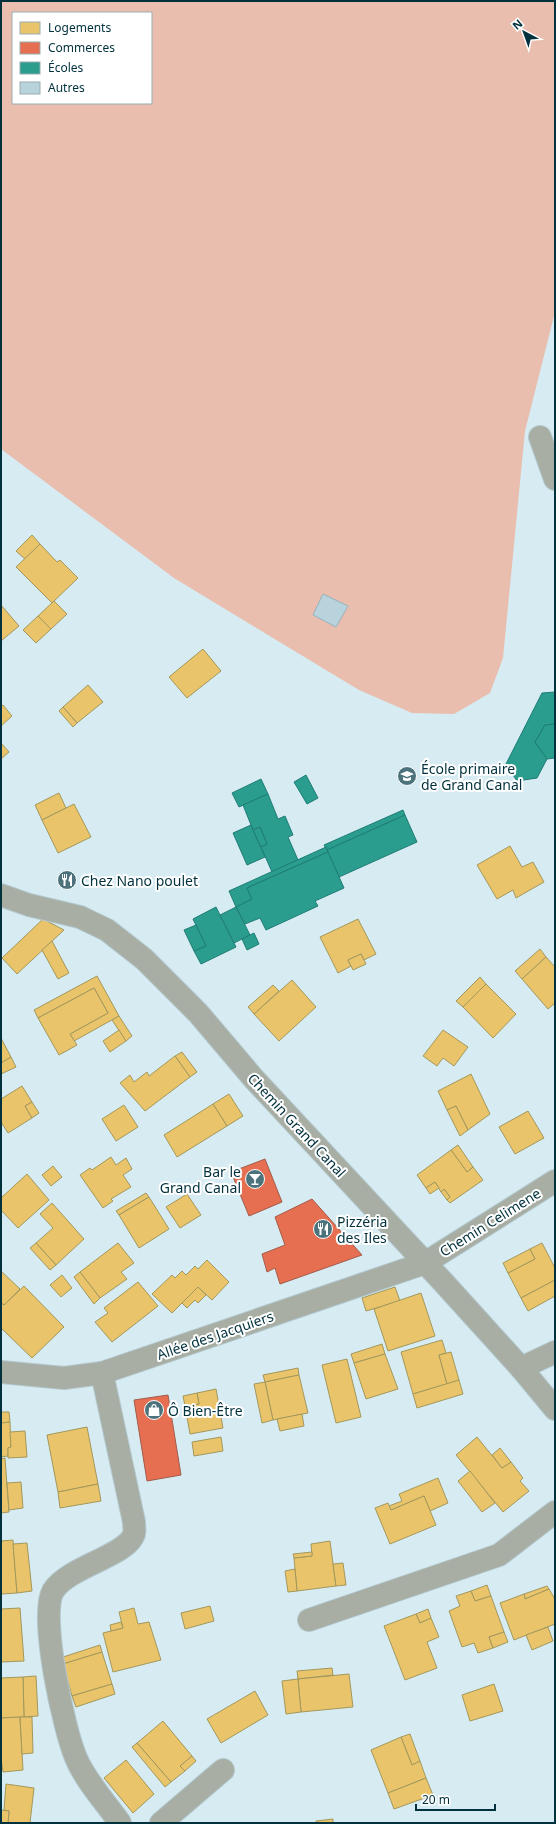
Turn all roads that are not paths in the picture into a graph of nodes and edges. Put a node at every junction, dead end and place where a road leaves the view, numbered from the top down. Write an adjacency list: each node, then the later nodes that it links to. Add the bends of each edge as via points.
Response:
1 (540, 437): 2 (street)
2 (555, 479)
3 (1, 895): 5 (street, Chemin Grand Canal, via 29,905 80,917 107,930 144,959 198,1013 254,1079)
4 (555, 1181): 5 (street, Chemin Celimene)
5 (425, 1263): 7 (street, Chemin Grand Canal); 9 (street, Allée des Jacquiers)
6 (555, 1352): 7 (street)
7 (521, 1368): 10 (street, Chemin Grand Canal)
8 (1, 1372): 9 (street, Allée des Jacquiers, via 64,1378)
9 (102, 1373): 14 (street, via 134,1522 134,1535 117,1551 70,1574 54,1591 49,1605 48,1629 59,1694 76,1757)
10 (555, 1409)
11 (555, 1512): 12 (street, via 498,1555)
12 (309, 1620)
13 (223, 1770): 15 (street)
14 (120, 1823)
15 (161, 1823)

